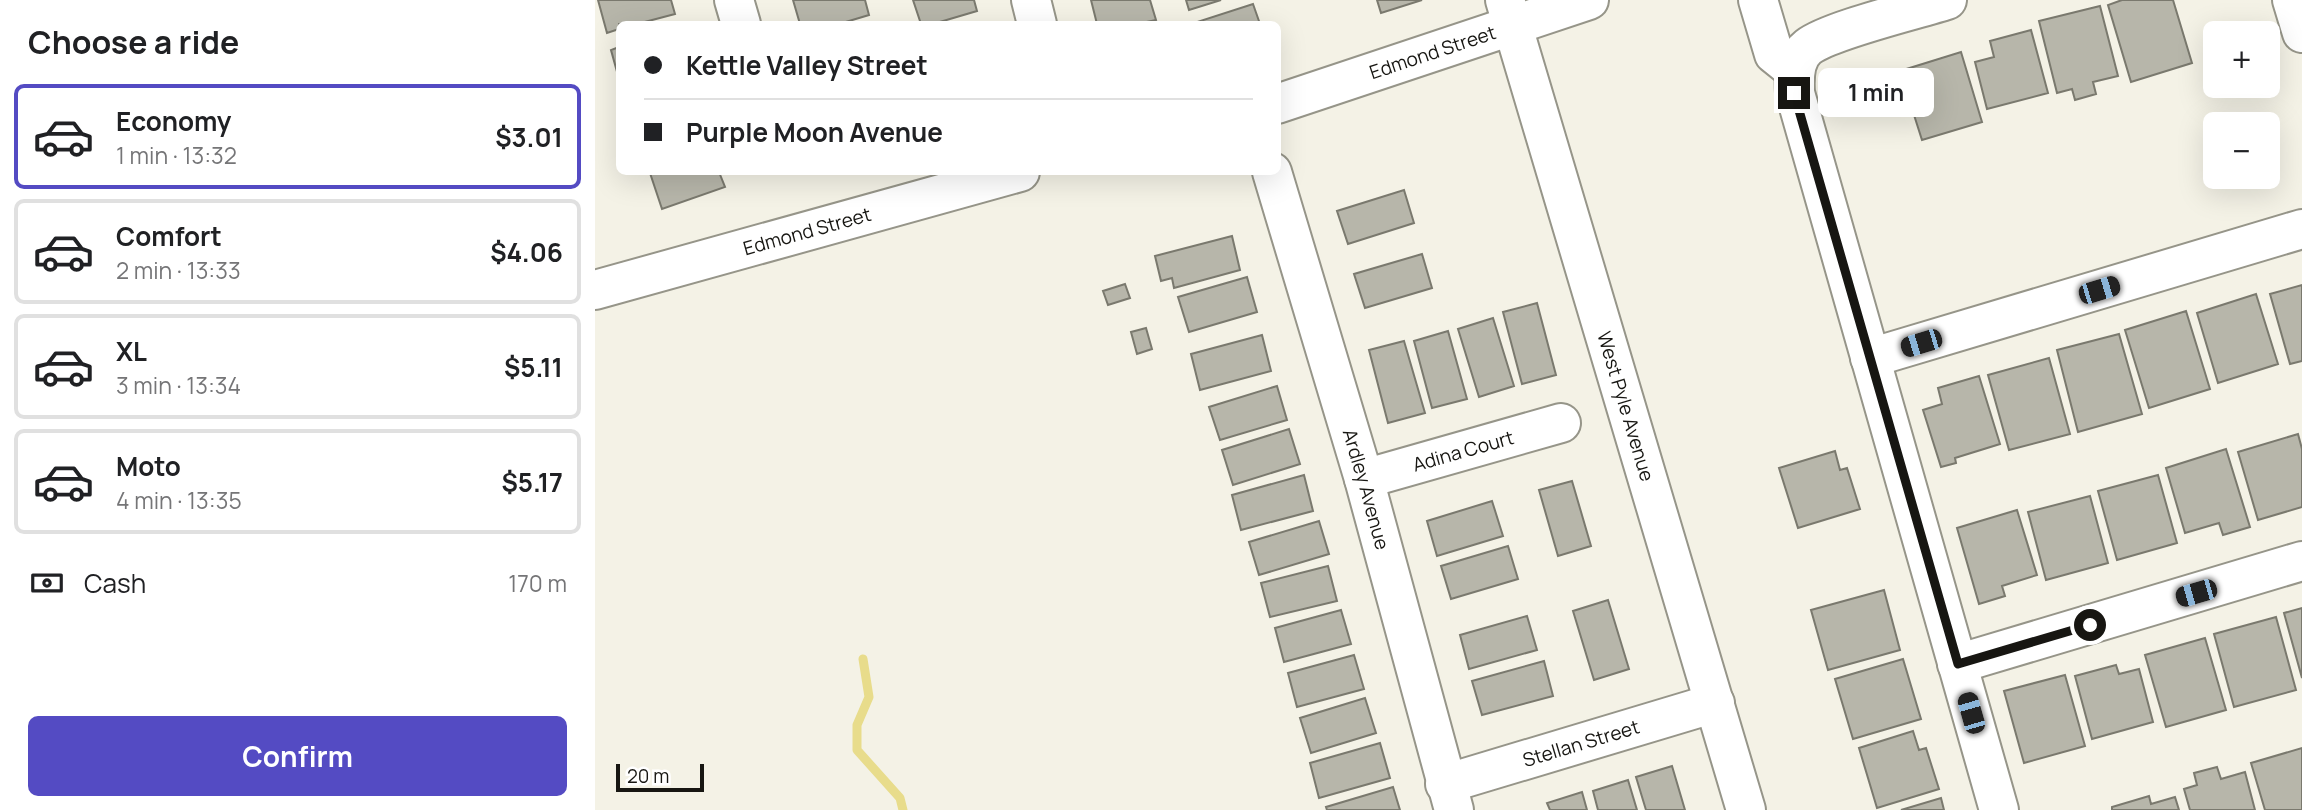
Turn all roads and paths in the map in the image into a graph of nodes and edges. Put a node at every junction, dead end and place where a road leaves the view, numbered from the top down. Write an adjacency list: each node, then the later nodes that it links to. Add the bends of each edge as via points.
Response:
1 (734, 0): 8 (street)
2 (1031, 0): 9 (street)
3 (1589, 0): 7 (street, Edmond Street)
4 (1758, 0): 11 (street, via 1775,54)
5 (1947, 0): 11 (street, via 1825,38 1806,48)
6 (2292, 0): 10 (street)
7 (1509, 12): 12 (street, Edmond Street); 22 (street, West Pyle Avenue)
8 (739, 21)
9 (1036, 21)
10 (2302, 33)
11 (1794, 70): 17 (street, via 1799,113)
12 (1281, 102)
13 (1009, 175): 16 (street, Edmond Street)
14 (1273, 175): 19 (street, Ardley Avenue)
15 (2302, 229): 17 (street)
16 (595, 290)
17 (1870, 358): 21 (street)
18 (1561, 423): 19 (street, Adina Court)
19 (1364, 480): 23 (street, Ardley Avenue)
20 (2302, 561): 21 (street)
21 (1958, 664): 25 (street)
22 (1715, 703): 23 (street, Stellan Street); 24 (street, West Pyle Avenue)
23 (1450, 797)
24 (1747, 810)
25 (1999, 810)

